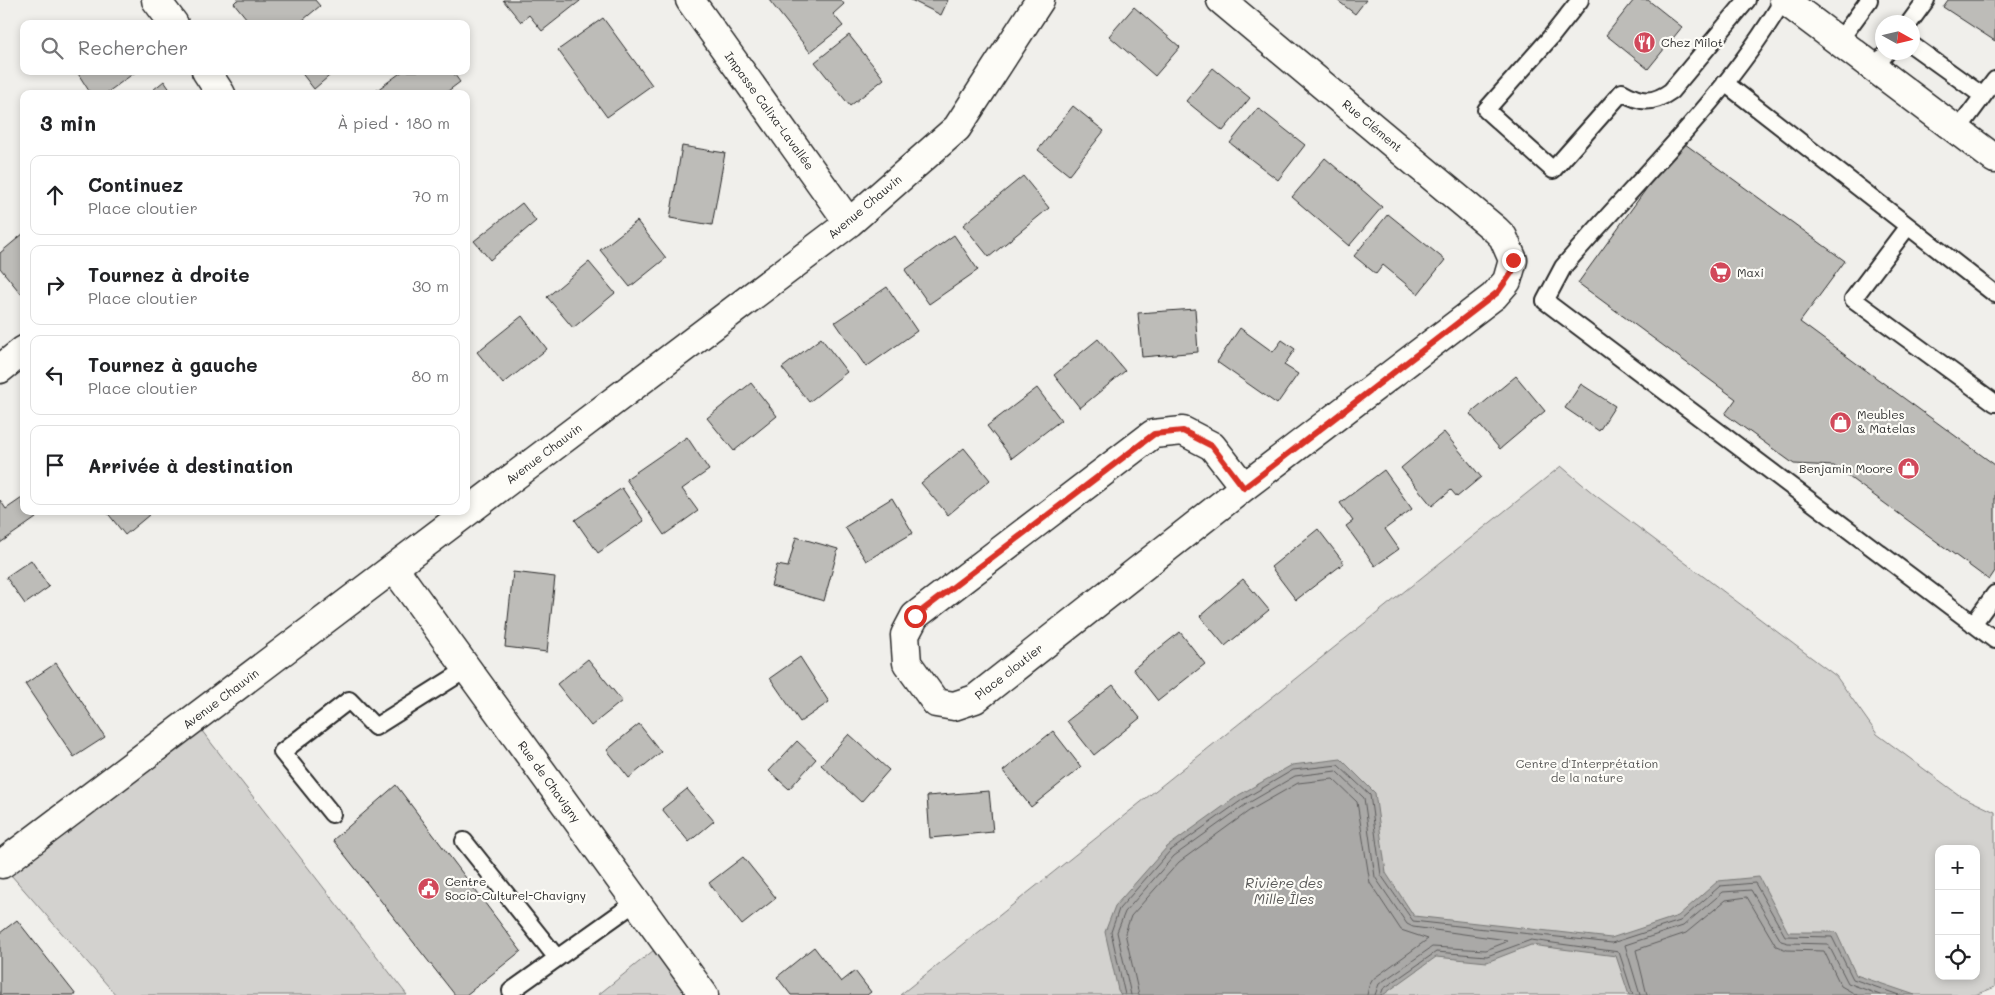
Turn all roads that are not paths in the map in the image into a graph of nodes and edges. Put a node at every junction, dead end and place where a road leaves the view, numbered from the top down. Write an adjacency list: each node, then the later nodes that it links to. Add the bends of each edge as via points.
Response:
1 (156, 0): 11 (street)
2 (690, 0): 23 (street, Impasse Calixa-Lavallée)
3 (1040, 0): 23 (street, Avenue Chauvin, via 957,128)
4 (1221, 0): 25 (street, Rue Clément, via 1496,230 1503,237)
5 (1580, 0): 6 (lane, via 1486,110 1553,170 1622,92 1646,103 1659,100 1671,91)
6 (1747, 0)
7 (1783, 0): 12 (street); 18 (lane, via 1762,35)
8 (1869, 0): 12 (lane)
9 (1926, 0): 10 (lane)
10 (1915, 15)
11 (171, 20)
12 (1839, 41): 14 (street)
13 (1920, 51): 20 (lane)
14 (1875, 57)
15 (1881, 60): 21 (street)
16 (209, 75): 19 (street)
17 (1995, 80): 20 (lane)
18 (1725, 83): 24 (lane); 35 (lane, via 1563,267 1545,301)
19 (218, 90)
20 (1982, 96): 21 (lane)
21 (1958, 131): 22 (street)
22 (1993, 153)
23 (849, 223): 31 (street, Avenue Chauvin)
24 (1908, 226): 26 (lane); 29 (lane, via 1853,299)
25 (1513, 260): 30 (street, Place cloutier, via 1512,272 1498,292)
26 (1995, 294)
27 (20, 353): 28 (street)
28 (0, 369)
29 (1995, 403)
30 (1244, 488): 30 (street, Place cloutier, via 975,700 954,706 936,704 907,663 905,635 915,616 1154,434 1183,431 1212,446)
31 (470, 510)
32 (464, 515): 33 (street, Avenue Chauvin)
33 (394, 568): 37 (street, Rue de Chavigny); 40 (street, Avenue Chauvin)
34 (1995, 594): 35 (lane)
35 (1973, 624): 36 (lane)
36 (1995, 640)
37 (467, 669): 38 (lane, via 374,727 349,700 282,752); 41 (street, Rue de Chavigny)
38 (332, 814)
39 (464, 841): 42 (lane)
40 (2, 864)
41 (636, 902): 42 (lane); 44 (street, Rue de Chavigny)
42 (557, 958): 43 (lane)
43 (511, 991)
44 (704, 995)

